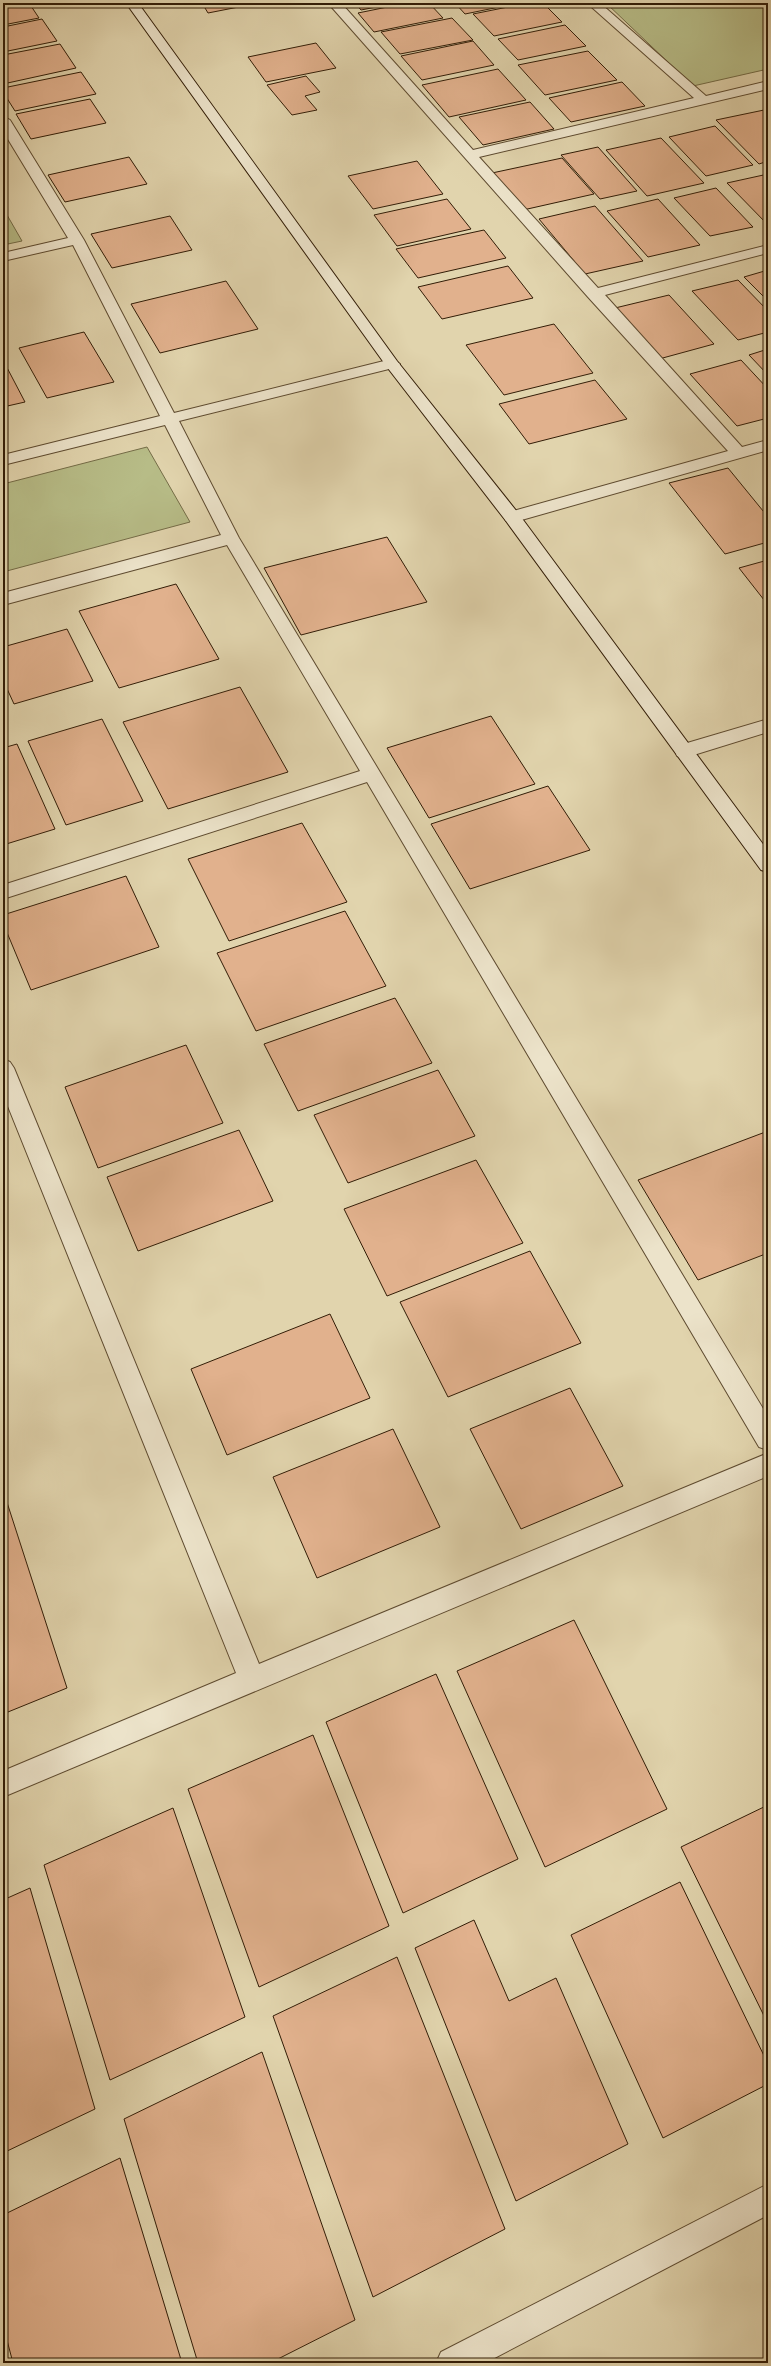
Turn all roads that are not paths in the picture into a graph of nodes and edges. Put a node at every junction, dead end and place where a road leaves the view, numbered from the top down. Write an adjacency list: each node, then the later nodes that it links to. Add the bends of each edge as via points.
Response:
1 (132, 3): 12 (street)
2 (334, 3): 7 (street)
3 (593, 3): 5 (street)
4 (768, 86): 5 (street)
5 (703, 100): 7 (street)
6 (3, 120): 8 (street)
7 (469, 155): 11 (street)
8 (77, 240): 10 (street); 13 (street)
9 (768, 249): 11 (street)
10 (3, 257)
11 (593, 294): 15 (street)
12 (392, 364): 13 (street); 17 (street)
13 (169, 418): 16 (street); 18 (street)
14 (768, 445): 15 (street)
15 (738, 453): 17 (street)
16 (3, 460)
17 (512, 517): 21 (street)
18 (231, 538): 19 (street); 22 (street)
19 (3, 600)
20 (768, 724): 21 (street)
21 (684, 751): 23 (street)
22 (371, 774): 24 (street); 26 (street)
23 (768, 865)
24 (3, 892)
25 (3, 1068): 28 (street)
26 (768, 1439)
27 (768, 1464): 28 (street)
28 (252, 1680): 29 (street)
29 (3, 1784)
30 (768, 2199): 31 (street)
31 (452, 2363)

